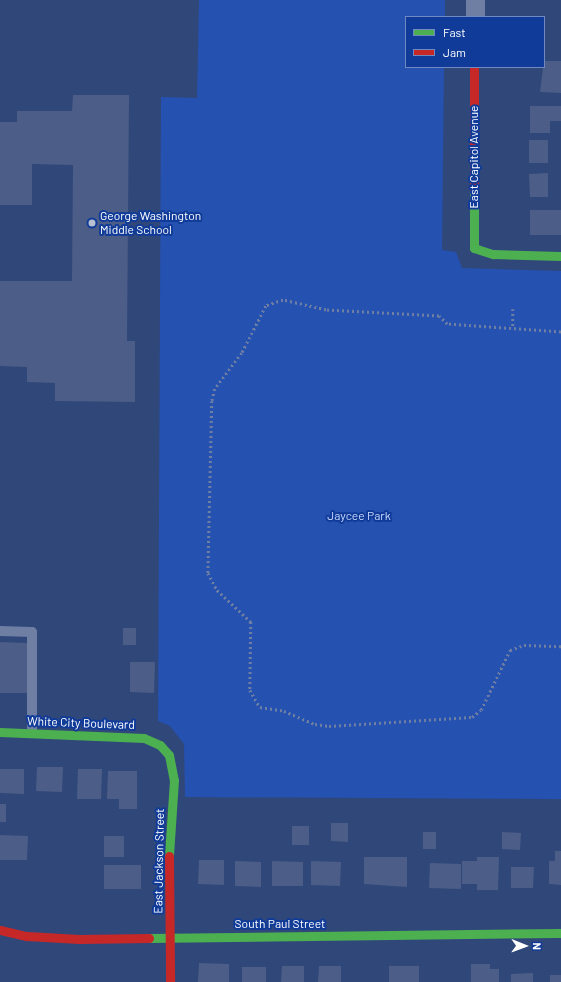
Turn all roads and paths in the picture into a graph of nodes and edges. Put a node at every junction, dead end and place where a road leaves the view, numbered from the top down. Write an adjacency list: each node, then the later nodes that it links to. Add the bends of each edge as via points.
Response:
1 (475, 0): 2 (street)
2 (475, 16)
3 (474, 68): 4 (street, East Capitol Avenue, via 474,248 493,254)
4 (561, 256)
5 (513, 310): 6 (path)
6 (513, 328): 7 (path); 9 (path, via 447,324 439,316 326,310 283,300 266,306 242,353 215,388 212,401 208,573 217,590 251,622 250,690 260,707 284,711 314,724 329,726 472,717 481,710 510,650 524,645)
7 (561, 332)
8 (0, 631): 11 (lane, via 32,632)
9 (561, 646)
10 (0, 732): 11 (street, White City Boulevard)
11 (32, 733): 12 (street, White City Boulevard, via 124,735 144,738)
12 (160, 745): 15 (street, East Jackson Street, via 173,766)
13 (0, 930): 15 (street, South Paul Street, via 27,936 79,939)
14 (561, 933): 15 (street, South Paul Street)
15 (170, 935): 16 (street, East Jackson Street)
16 (170, 982)

